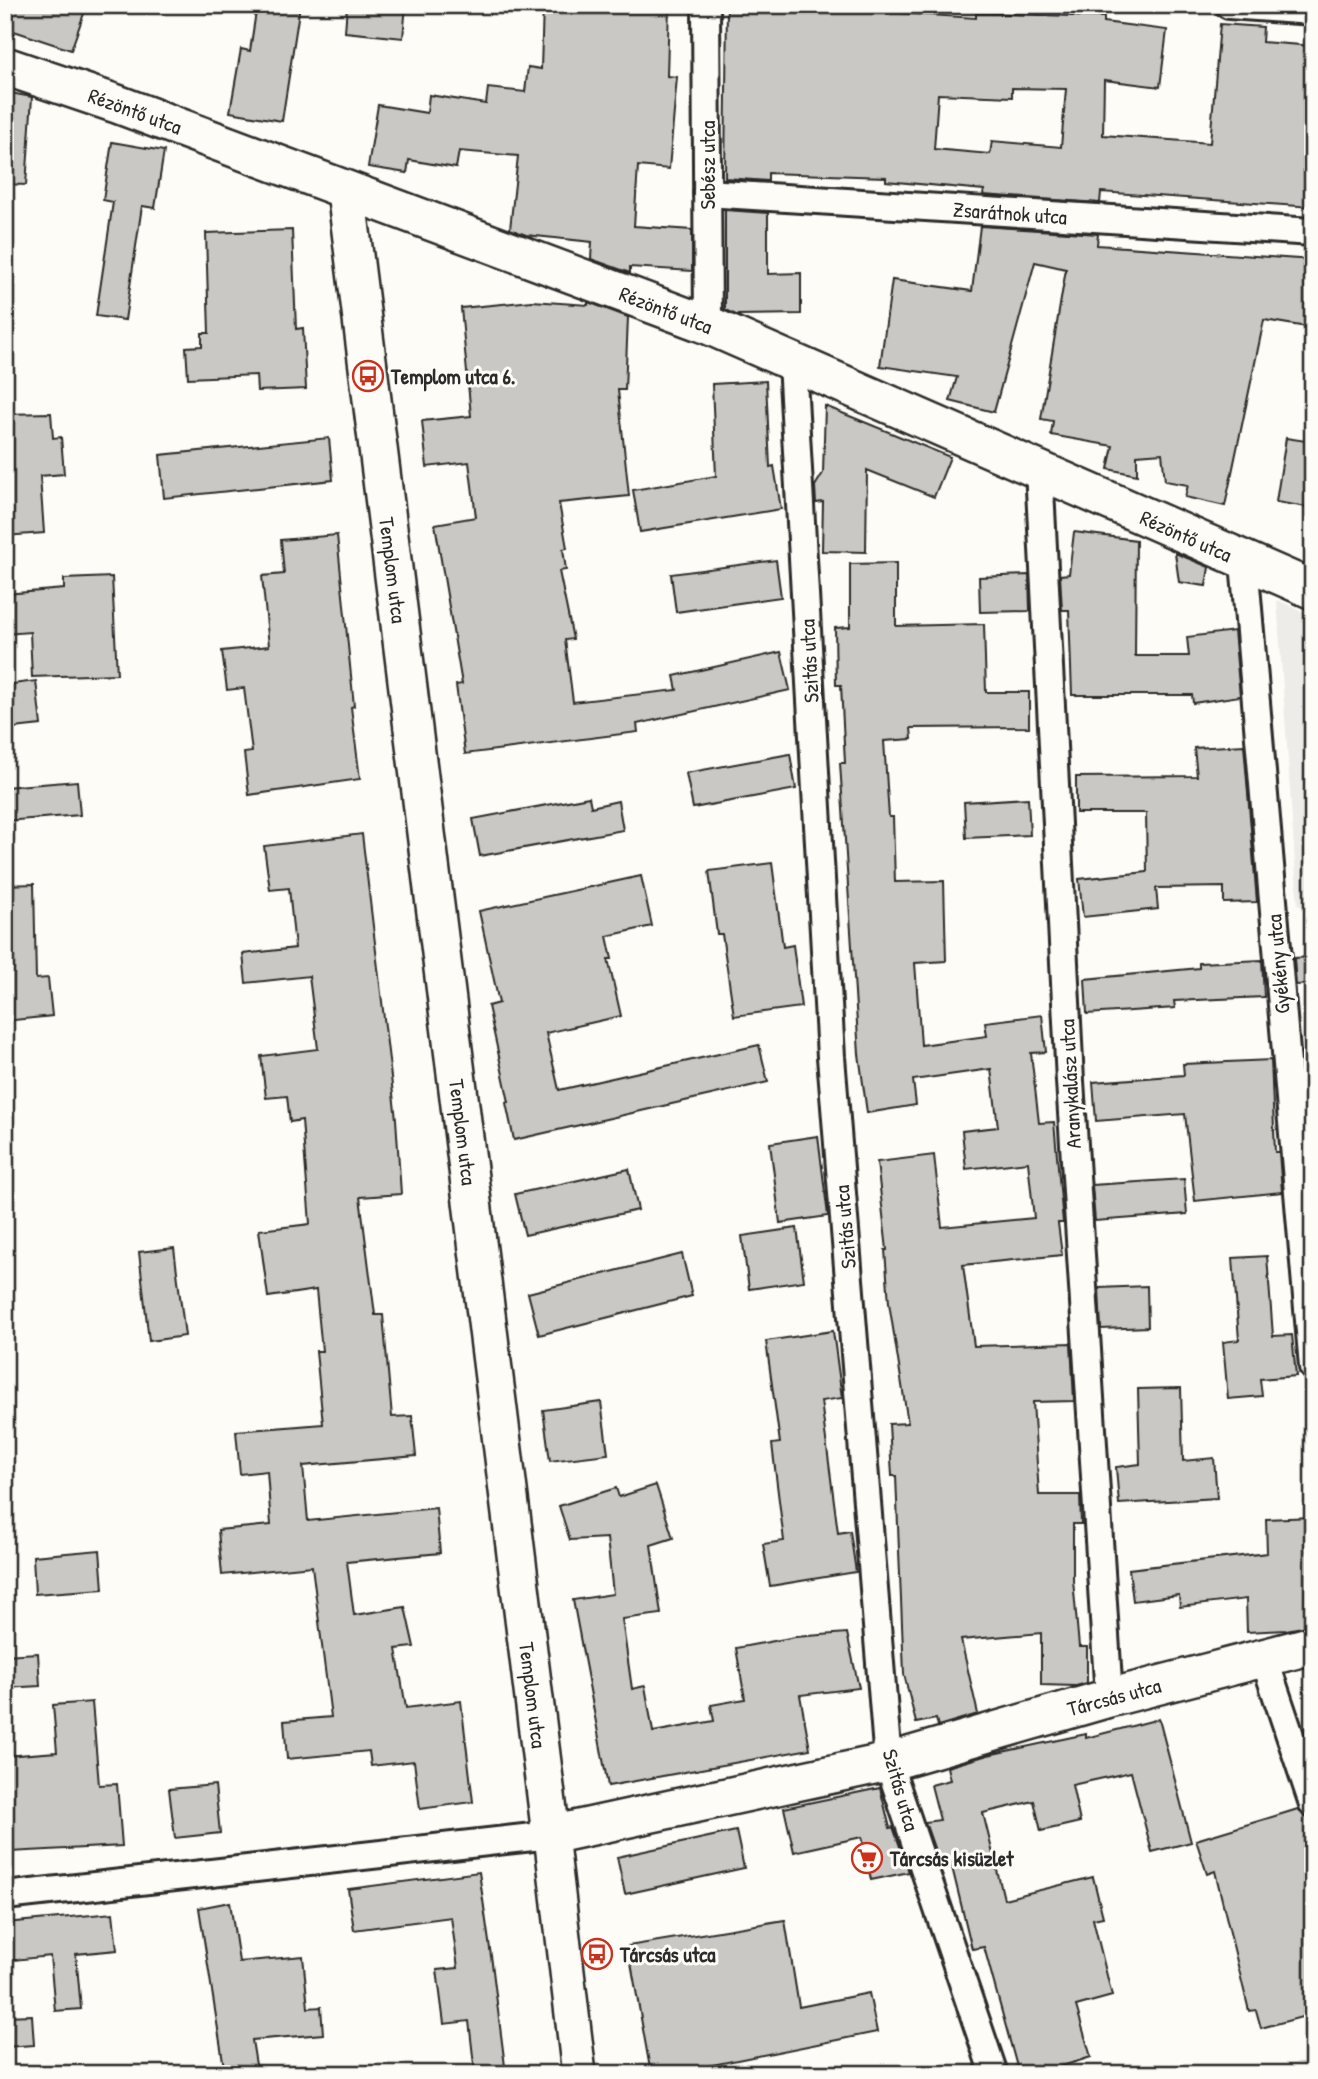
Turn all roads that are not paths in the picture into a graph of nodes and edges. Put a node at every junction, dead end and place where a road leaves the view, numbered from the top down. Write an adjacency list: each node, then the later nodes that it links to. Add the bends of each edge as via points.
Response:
1 (706, 5): 6 (street, Sebész utca)
2 (1229, 5): 3 (street)
3 (1313, 11)
4 (5, 66): 5 (main road, Rézöntő utca)
5 (346, 191): 8 (main road, Rézöntő utca); 19 (main road, Templom utca)
6 (707, 193): 7 (street, Zsarátnok utca); 8 (street, Sebész utca)
7 (1313, 232)
8 (708, 325): 9 (main road, Rézöntő utca)
9 (792, 362): 10 (main road, Rézöntő utca); 17 (street, Szitás utca, via 831,1057)
10 (1039, 469): 11 (main road, Rézöntő utca); 16 (street, Aranykalász utca, via 1070,1081)
11 (1244, 562): 12 (main road, Rézöntő utca); 13 (street, Gyékény utca)
12 (1313, 590)
13 (1313, 1367)
14 (1313, 1645): 15 (main road, Tárcsás utca)
15 (1264, 1658): 16 (main road, Tárcsás utca); 18 (street)
16 (1109, 1698): 17 (main road, Tárcsás utca)
17 (888, 1762): 19 (main road, Tárcsás utca); 22 (street, Szitás utca)
18 (1313, 1804)
19 (551, 1835): 20 (street, Tárcsás utca); 21 (street, Templom utca)
20 (5, 1896)
21 (579, 2074)
22 (994, 2074)

